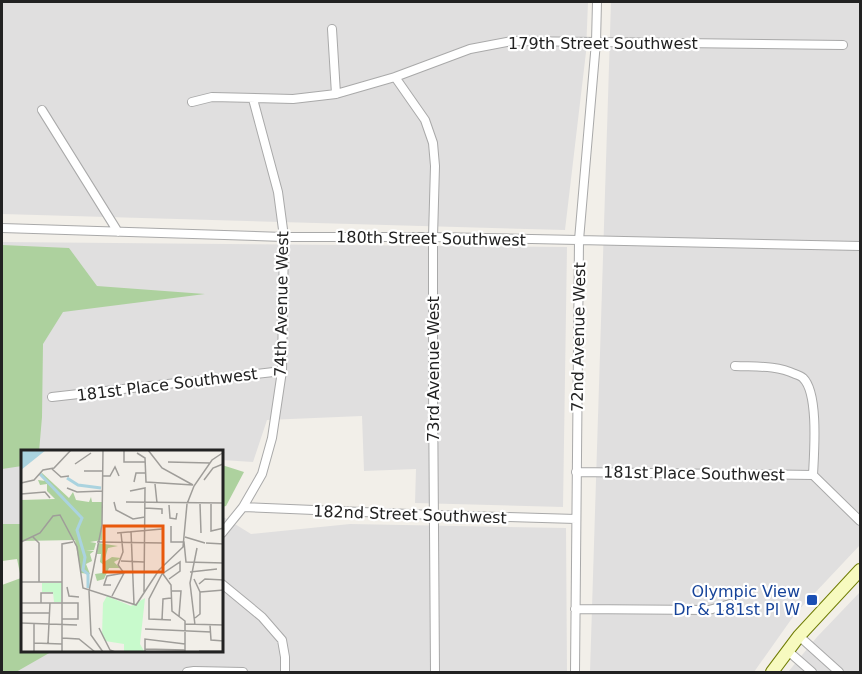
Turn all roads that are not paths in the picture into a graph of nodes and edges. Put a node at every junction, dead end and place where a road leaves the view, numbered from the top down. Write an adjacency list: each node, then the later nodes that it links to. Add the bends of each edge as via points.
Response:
1 (597, 2): 3 (street, 72nd Avenue West)
2 (332, 29): 6 (street)
3 (596, 42): 4 (street, 179th Street Southwest); 5 (street, 179th Street Southwest, via 512,41 470,49); 14 (street, 72nd Avenue West)
4 (843, 45)
5 (395, 77): 6 (street, 179th Street Southwest); 13 (street, 73rd Avenue West, via 425,120 433,143)
6 (336, 94): 7 (street, 179th Street Southwest)
7 (253, 99): 8 (street, 179th Street Southwest, via 212,98); 12 (street, 74th Avenue West, via 278,192)
8 (192, 102)
9 (42, 110): 11 (street)
10 (2, 228): 11 (street, 180th Street Southwest)
11 (118, 232): 12 (street, 180th Street Southwest)
12 (284, 237): 13 (street, 180th Street Southwest); 17 (street, 74th Avenue West)
13 (433, 237): 14 (street, 180th Street Southwest); 22 (street, 73rd Avenue West)
14 (579, 240): 15 (street, 180th Street Southwest); 19 (street, 72nd Avenue West)
15 (861, 246)
16 (735, 366): 20 (street, via 785,369 804,378 815,423)
17 (282, 371): 18 (street, 181st Place Southwest); 21 (street, 74th Avenue West, via 262,474)
18 (52, 397)
19 (576, 472): 20 (street, 181st Place Southwest); 23 (street, 72nd Avenue West)
20 (813, 475): 24 (street)
21 (243, 507): 22 (street, 182nd Street Southwest); 25 (street, 74th Avenue West)
22 (434, 515): 23 (street, 182nd Street Southwest); 35 (street, 73rd Avenue West)
23 (576, 519): 29 (street, 72nd Avenue West)
24 (861, 521)
25 (224, 531)
26 (861, 570): 30 (main road)
27 (224, 586): 34 (street, via 262,617 282,640)
28 (730, 604): 29 (street, via 709,610)
29 (575, 609): 36 (street, 72nd Avenue West)
30 (799, 636): 31 (main road); 39 (street)
31 (788, 651): 37 (main road); 38 (street)
32 (187, 672): 33 (street)
33 (243, 672)
34 (285, 672)
35 (435, 672)
36 (575, 672)
37 (772, 672)
38 (812, 672)
39 (839, 672)

